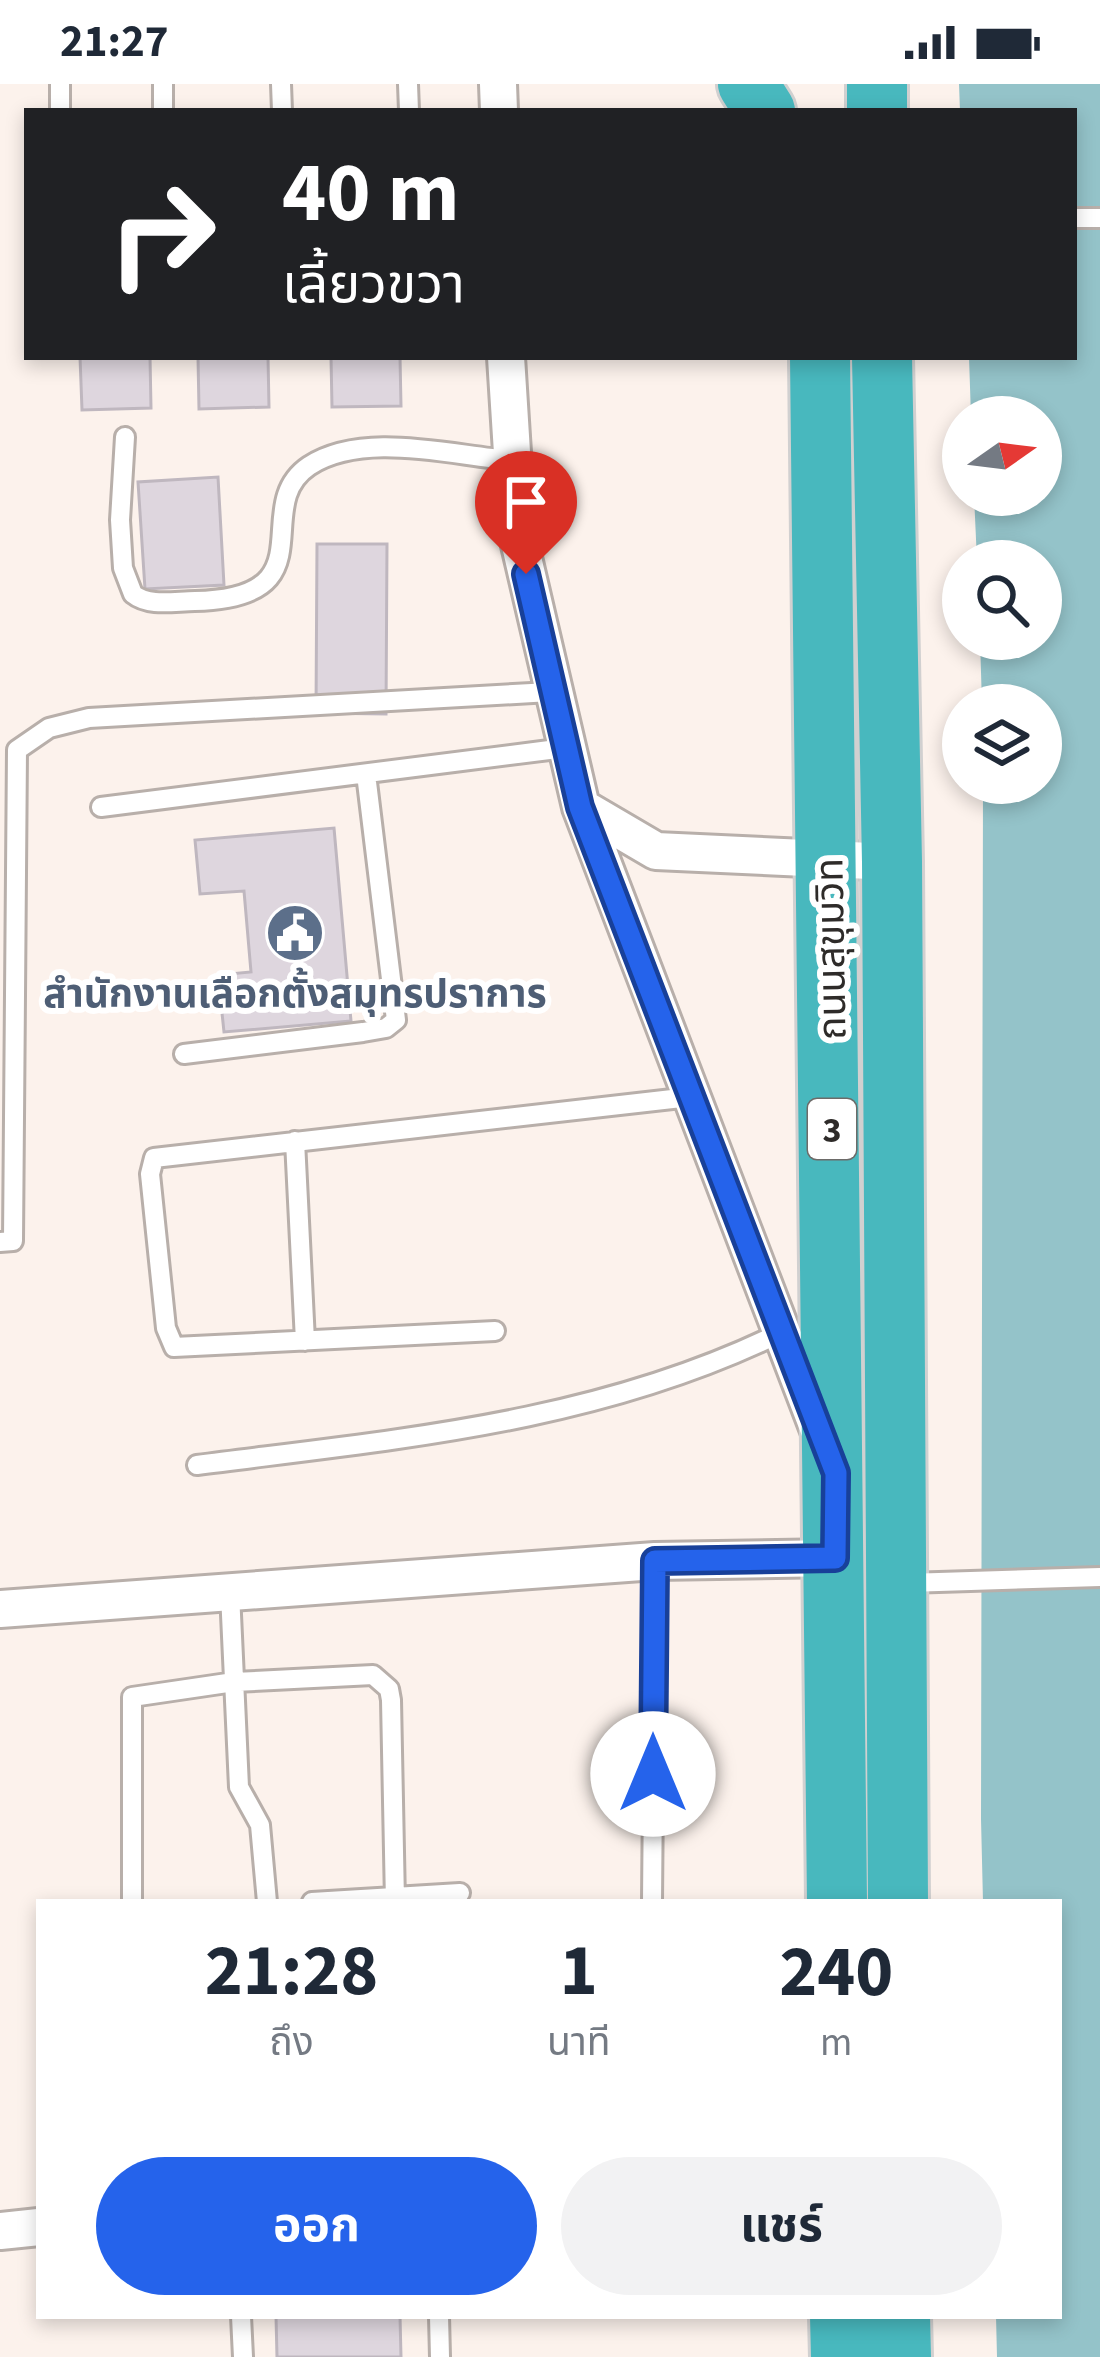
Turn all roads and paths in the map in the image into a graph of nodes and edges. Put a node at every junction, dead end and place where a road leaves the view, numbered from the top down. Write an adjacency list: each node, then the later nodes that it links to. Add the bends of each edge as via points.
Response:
1 (506, 360): 5 (street)
2 (820, 360): 11 (highway, ถนนสุขุมวิท / 3)
3 (882, 360): 12 (highway, ถนนสุขุมวิท / 3)
4 (124, 437): 5 (lane, via 123,568 133,594 149,602 243,598 263,587 297,478 318,461 362,448)
5 (509, 460): 6 (street)
6 (550, 692): 7 (street); 16 (lane, via 89,718 49,728 17,750 13,1241)
7 (565, 748): 8 (lane); 10 (street)
8 (366, 774): 9 (lane); 13 (lane, via 396,1020 386,1028)
9 (101, 807)
10 (580, 807): 11 (street, via 656,851); 14 (street)
11 (829, 859): 12 (street); 21 (highway, ถนนสุขุมวิท / 3)
12 (892, 862): 25 (highway, ถนนสุขุมวิท / 3)
13 (184, 1054)
14 (690, 1097): 15 (lane); 18 (street)
15 (295, 1141): 19 (lane); 19 (lane, via 162,1154 149,1174 174,1347)
16 (0, 1242)
17 (495, 1331): 19 (lane)
18 (780, 1333): 20 (lane, via 703,1370 494,1427); 21 (street)
19 (305, 1341)
20 (197, 1465)
21 (836, 1473): 22 (highway, ถนนสุขุมวิท / 3)
22 (835, 1558): 23 (street); 34 (highway, ถนนสุขุมวิท / 3)
23 (655, 1561): 26 (street); 33 (lane)
24 (1100, 1577): 25 (lane)
25 (921, 1582): 35 (highway, ถนนสุขุมวิท / 3)
26 (230, 1593): 27 (street); 28 (lane)
27 (0, 1609)
28 (234, 1682): 30 (lane, via 145,1691 129,1701); 31 (lane, via 239,1787 260,1825); 32 (lane, via 373,1676 389,1689)
29 (460, 1893): 32 (lane)
30 (132, 1899)
31 (267, 1899)
32 (395, 1899)
33 (652, 1899)
34 (837, 1899)
35 (898, 1899)
36 (36, 2227): 37 (street)
37 (0, 2231)
38 (241, 2319): 42 (lane)
39 (439, 2319): 43 (lane)
40 (840, 2319): 44 (highway)
41 (900, 2319): 45 (highway)
42 (243, 2357)
43 (440, 2357)
44 (841, 2357)
45 (901, 2357)

